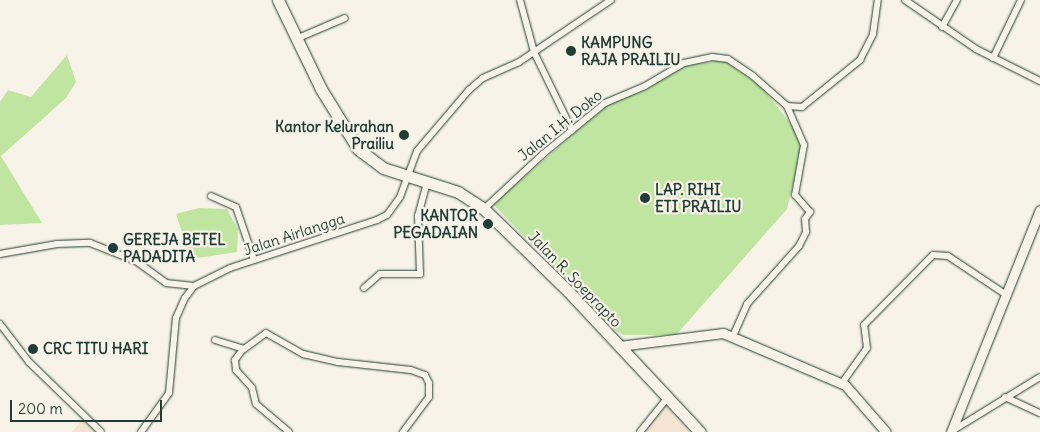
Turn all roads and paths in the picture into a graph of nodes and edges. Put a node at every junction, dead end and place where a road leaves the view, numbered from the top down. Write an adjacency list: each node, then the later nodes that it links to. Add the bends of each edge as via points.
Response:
1 (278, 0): 10 (highway, Jalan R. Soeprapto)
2 (520, 0): 11 (street)
3 (611, 0): 11 (street, Jalan Airlangga)
4 (878, 0): 14 (street, via 873,34 860,60 802,107)
5 (905, 0): 9 (street)
6 (956, 0): 9 (street)
7 (1021, 0): 12 (street)
8 (345, 18): 10 (street)
9 (942, 27): 12 (street)
10 (295, 40): 16 (highway, Jalan R. Soeprapto, via 352,143 373,162)
11 (534, 52): 15 (street); 16 (street, Jalan Airlangga, via 483,78 469,90 418,151)
12 (993, 58): 13 (street)
13 (1040, 81)
14 (788, 106): 15 (street, Jalan I.H. Doko, via 738,65 712,57 674,66 645,86 605,103); 27 (street, via 804,145 795,195 810,212 805,219 806,232 799,246 747,304)
15 (572, 130): 19 (street, Jalan I.H. Doko)
16 (408, 177): 17 (highway, Jalan R. Soeprapto); 22 (street, Jalan Airlangga, via 396,203 377,220)
17 (427, 182): 19 (highway, Jalan R. Soeprapto, via 458,192); 24 (street, via 418,216 420,274 380,274)
18 (211, 196): 22 (street, via 236,208)
19 (484, 209): 29 (highway, Jalan R. Soeprapto)
20 (1040, 210): 25 (street)
21 (0, 254): 23 (street, via 57,244 90,243 136,261 166,283)
22 (254, 260): 23 (street, Jalan Airlangga, via 213,275)
23 (194, 286): 37 (street, via 176,318 170,393)
24 (364, 288)
25 (1005, 294): 32 (street, via 948,256 933,255 864,325 867,348); 43 (street)
26 (0, 324): 36 (street, via 29,362)
27 (733, 336): 29 (street, via 716,333); 32 (street)
28 (215, 340): 30 (street)
29 (620, 346): 33 (highway, Jalan R. Soeprapto)
30 (243, 349): 38 (street, via 235,360 236,370 252,388 256,404); 39 (street, via 266,333 303,354 338,362 411,370 424,375 429,383 429,397)
31 (1040, 377): 34 (street)
32 (842, 383): 42 (street)
33 (668, 397): 40 (street); 41 (highway, Jalan R. Soeprapto)
34 (1005, 397): 35 (street); 43 (street)
35 (1040, 413)
36 (101, 432)
37 (141, 432)
38 (289, 432)
39 (403, 432)
40 (640, 432)
41 (700, 432)
42 (886, 432)
43 (951, 432)

